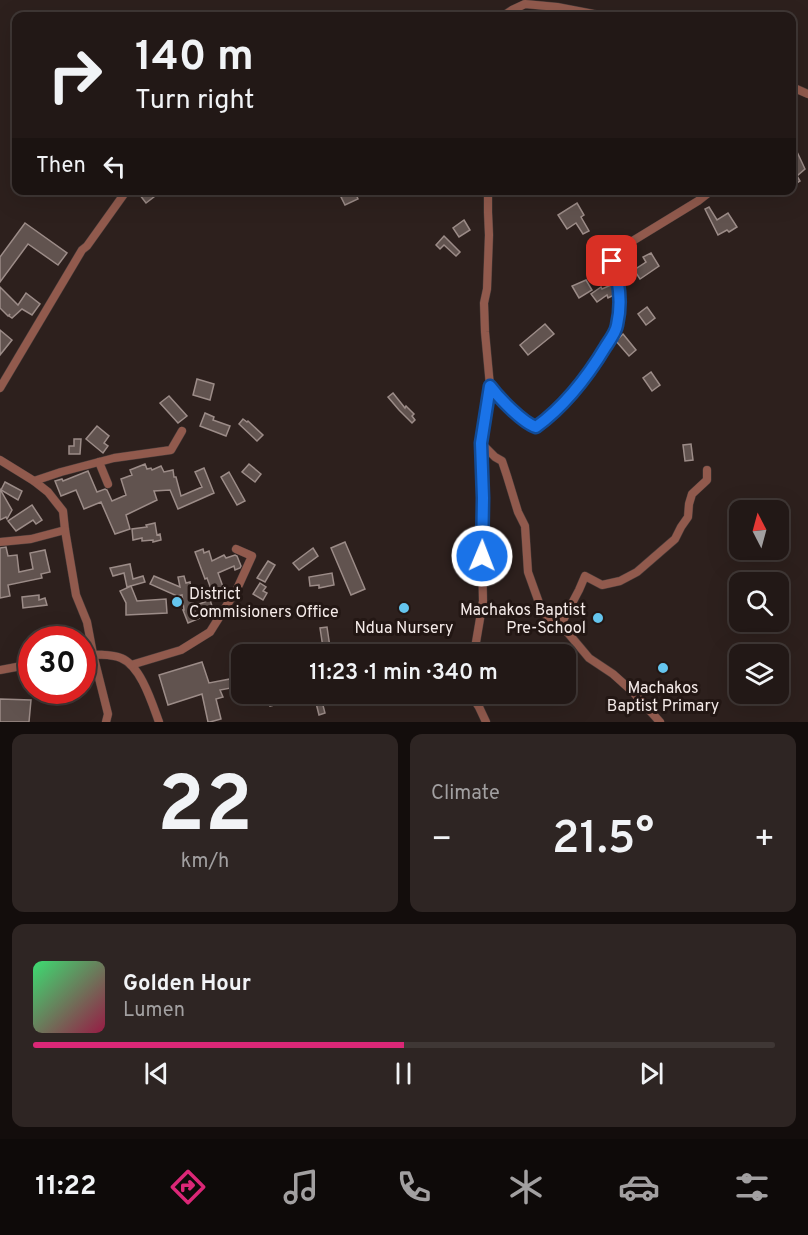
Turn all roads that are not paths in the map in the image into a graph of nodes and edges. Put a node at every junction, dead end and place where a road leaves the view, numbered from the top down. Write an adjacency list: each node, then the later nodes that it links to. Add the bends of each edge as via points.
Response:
1 (524, 2): 2 (street); 3 (street)
2 (509, 12)
3 (583, 12)
4 (123, 195): 8 (street, via 82,250)
5 (488, 195): 9 (street, via 484,303)
6 (705, 195): 9 (street, via 615,254 612,261 620,297 617,328 588,374 542,423 536,427 529,425)
7 (0, 371): 8 (street)
8 (7, 378): 10 (street)
9 (490, 386): 12 (street)
10 (0, 388)
11 (182, 431): 14 (street, via 171,450)
12 (481, 443): 22 (street, via 502,461 525,526 528,572 542,611); 23 (street, via 483,601)
13 (0, 460): 16 (street)
14 (99, 462): 16 (street); 17 (street)
15 (707, 470): 22 (street, via 707,480 692,494 688,517 675,539 637,572 620,581 602,585 585,576)
16 (34, 481): 18 (street, via 63,512)
17 (108, 484)
18 (65, 530): 19 (street); 21 (street, via 76,595)
19 (0, 542)
20 (236, 549): 25 (street, via 252,556 210,632 182,650)
21 (88, 626)
22 (559, 628): 33 (street, via 633,692)
23 (476, 644)
24 (96, 654): 25 (street, via 120,658)
25 (131, 665): 31 (street, via 150,696)
26 (96, 666): 30 (street, via 108,714)
27 (18, 667): 28 (street)
28 (0, 670)
29 (477, 704): 32 (street)
30 (106, 722)
31 (159, 722)
32 (486, 722)
33 (660, 722)

